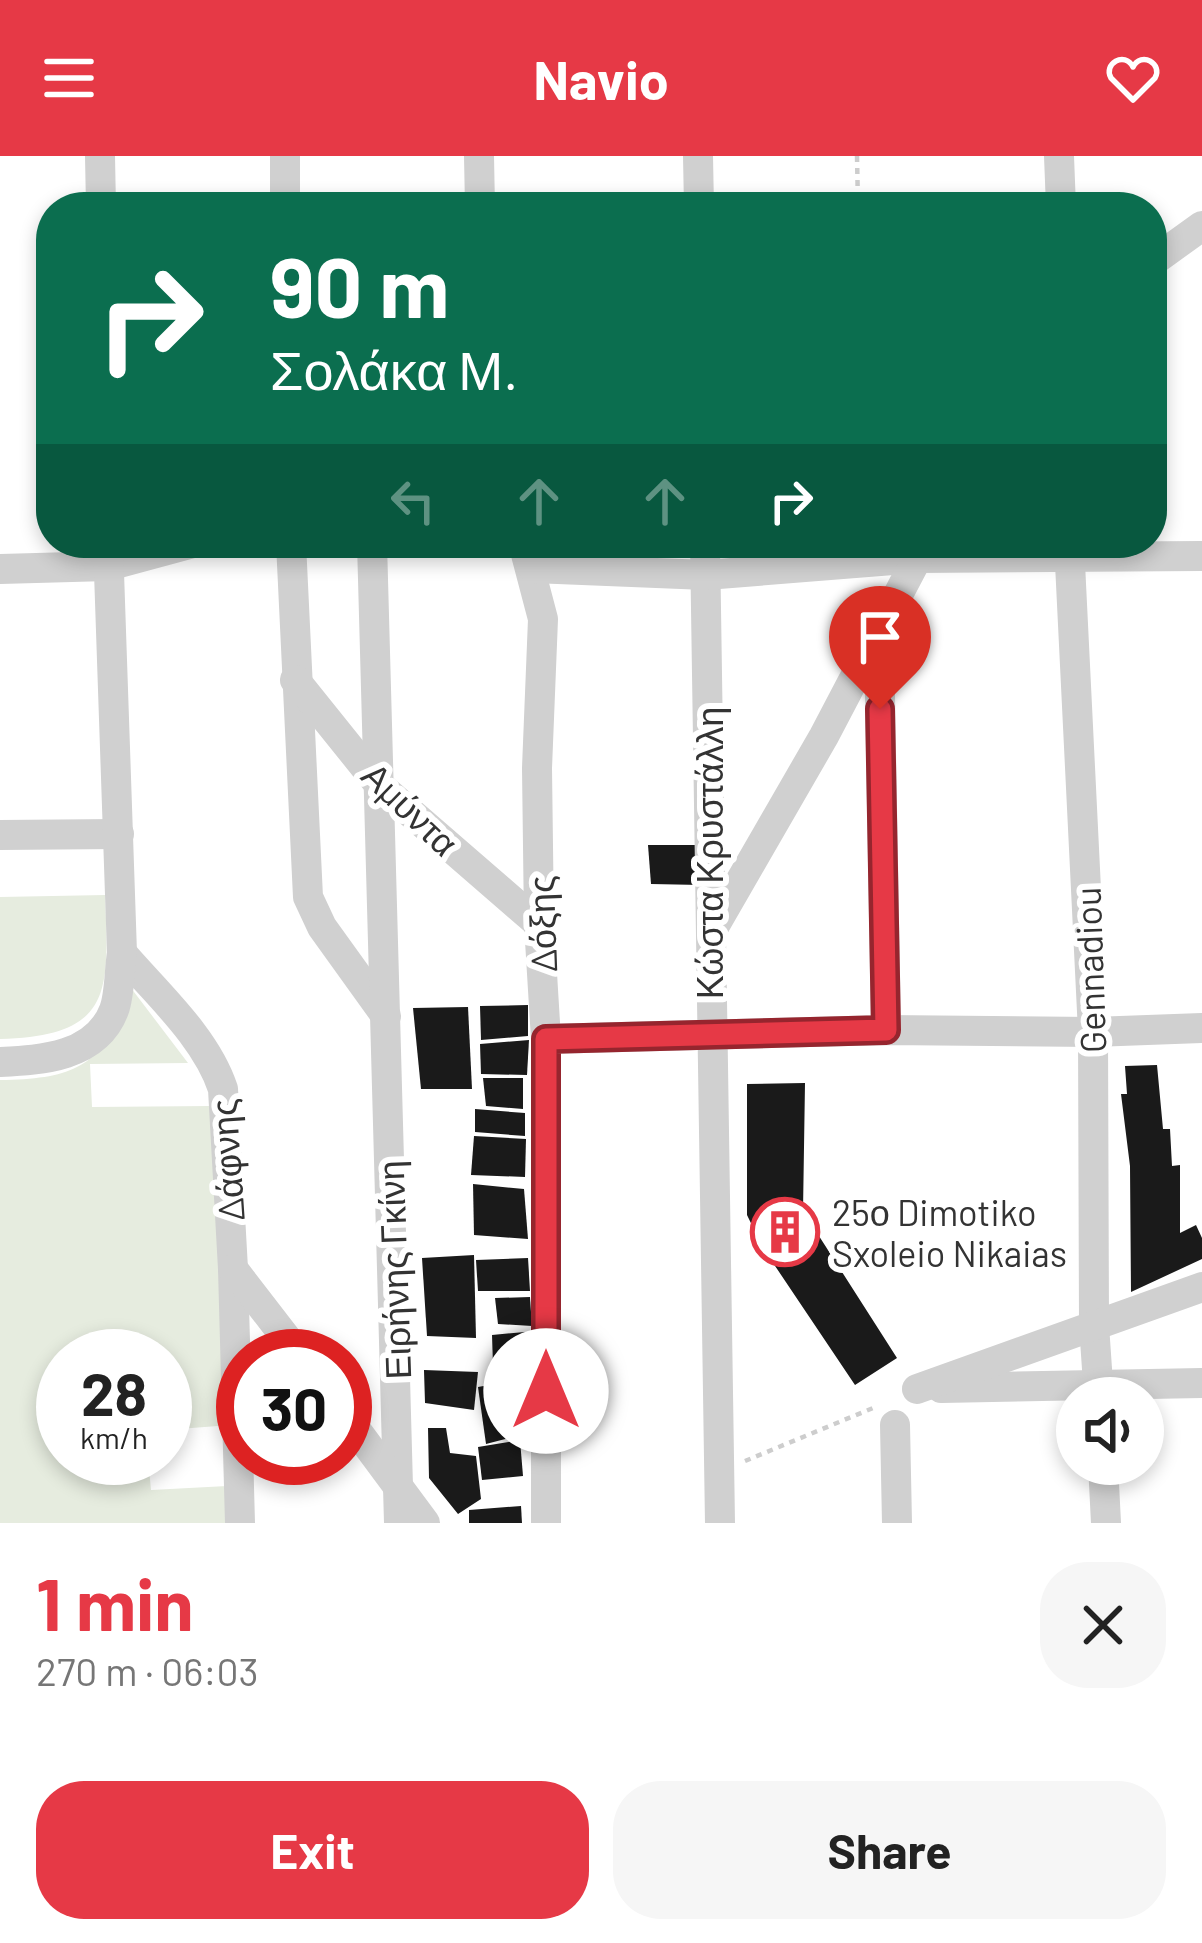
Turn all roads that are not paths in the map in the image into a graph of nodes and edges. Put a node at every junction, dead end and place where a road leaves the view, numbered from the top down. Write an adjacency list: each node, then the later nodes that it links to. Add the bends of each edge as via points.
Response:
1 (100, 156): 6 (street)
2 (284, 156): 7 (street)
3 (478, 156): 8 (street)
4 (698, 156): 9 (street)
5 (1059, 156): 10 (street)
6 (101, 192)
7 (285, 192)
8 (479, 192)
9 (699, 192)
10 (1060, 192)
11 (1202, 226): 12 (street)
12 (1167, 251)
13 (1167, 555): 14 (street)
14 (1202, 556)
15 (85, 558): 25 (street)
16 (108, 558): 30 (street)
17 (291, 558): 28 (street)
18 (372, 558): 29 (street, Ειρήνης Γκίνη)
19 (528, 558): 32 (street, Δόξης, via 543,620)
20 (547, 558): 26 (street)
21 (705, 558): 26 (street, Κώστα Κρυστάλλη)
22 (831, 558): 26 (street)
23 (918, 558): 27 (street)
24 (1069, 558): 38 (street, Gennadiou)
25 (0, 569)
26 (706, 575): 33 (street, Κώστα Κρυστάλλη)
27 (879, 637): 33 (street); 37 (street)
28 (295, 680): 29 (street, Αμύντα); 35 (street, via 308,897)
29 (380, 787): 32 (street, Αμύντα); 35 (street, Ειρήνης Γκίνη)
30 (119, 834): 31 (street); 34 (street)
31 (0, 835)
32 (539, 924): 40 (street, Δόξης)
33 (710, 933): 39 (street, Κώστα Κρυστάλλη)
34 (122, 953): 41 (street, via 114,1011 80,1048 58,1058); 42 (street, Δάφνης, via 217,1070)
35 (386, 1016): 53 (street, Ειρήνης Γκίνη)
36 (1202, 1028): 38 (street)
37 (886, 1030): 38 (street); 39 (street)
38 (1093, 1032): 44 (street, Gennadiou)
39 (710, 1034): 40 (street); 58 (street, Κώστα Κρυστάλλη)
40 (546, 1039): 57 (street, Δόξης)
41 (0, 1062)
42 (233, 1269): 45 (street); 54 (street, Δάφνης)
43 (1202, 1287): 44 (street)
44 (1094, 1325): 46 (street, Gennadiou); 49 (street, via 917,1389)
45 (279, 1329)
46 (1097, 1377)
47 (1202, 1383): 48 (street)
48 (1164, 1386)
49 (1056, 1391)
50 (895, 1425): 59 (street)
51 (372, 1451): 53 (street)
52 (1103, 1485): 60 (street)
53 (399, 1487): 55 (street, Ειρήνης Γκίνη); 56 (street)
54 (240, 1523)
55 (399, 1523)
56 (425, 1523)
57 (546, 1523)
58 (720, 1523)
59 (897, 1523)
60 (1106, 1523)

